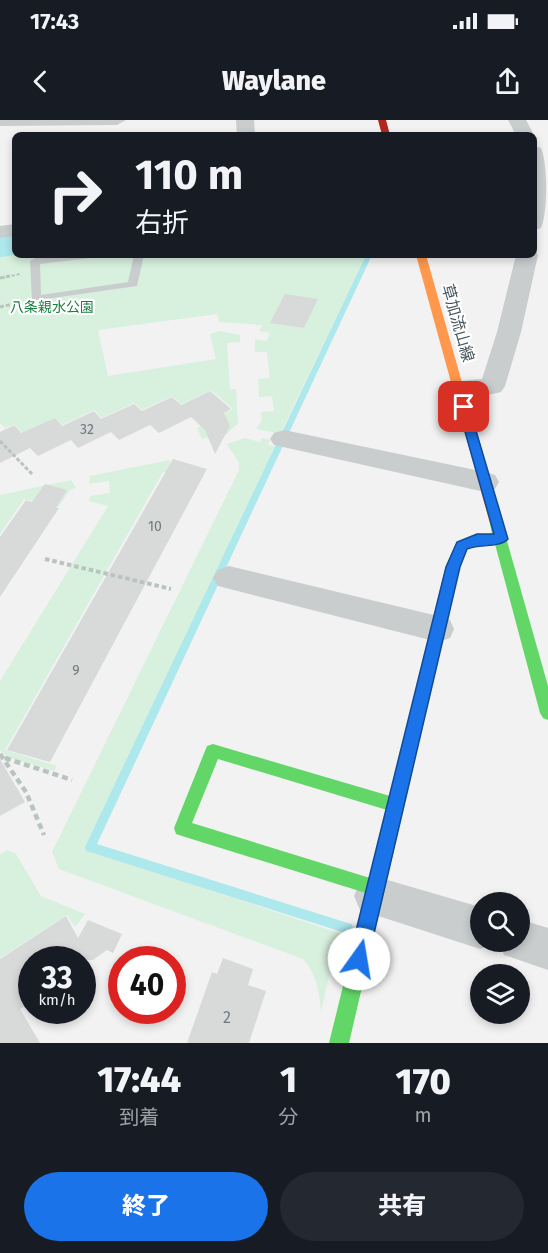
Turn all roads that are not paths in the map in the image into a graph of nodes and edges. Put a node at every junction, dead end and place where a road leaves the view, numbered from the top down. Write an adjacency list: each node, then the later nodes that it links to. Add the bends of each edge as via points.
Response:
1 (117, 120): 2 (street)
2 (0, 121)
3 (537, 161): 4 (street)
4 (543, 179): 5 (street)
5 (537, 209)
6 (62, 258): 7 (lane, via 35,261 36,299 133,284)
7 (138, 258)
8 (423, 258): 10 (street, 草加流山線)
9 (526, 258): 10 (street, via 492,386)
10 (459, 388): 12 (street, 草加流山線)
11 (284, 439): 12 (street)
12 (485, 482): 13 (street, 草加流山線)
13 (502, 539): 15 (street, via 477,539 462,546); 16 (street, 草加流山線)
14 (229, 578): 15 (street)
15 (438, 629): 18 (street)
16 (540, 658): 17 (street, 草加流山線)
17 (548, 713)
18 (396, 805): 19 (street); 19 (street, via 213,751 182,828)
19 (375, 892): 20 (street); 23 (street)
20 (470, 925)
21 (530, 943): 22 (street)
22 (548, 949)
23 (339, 1043)

